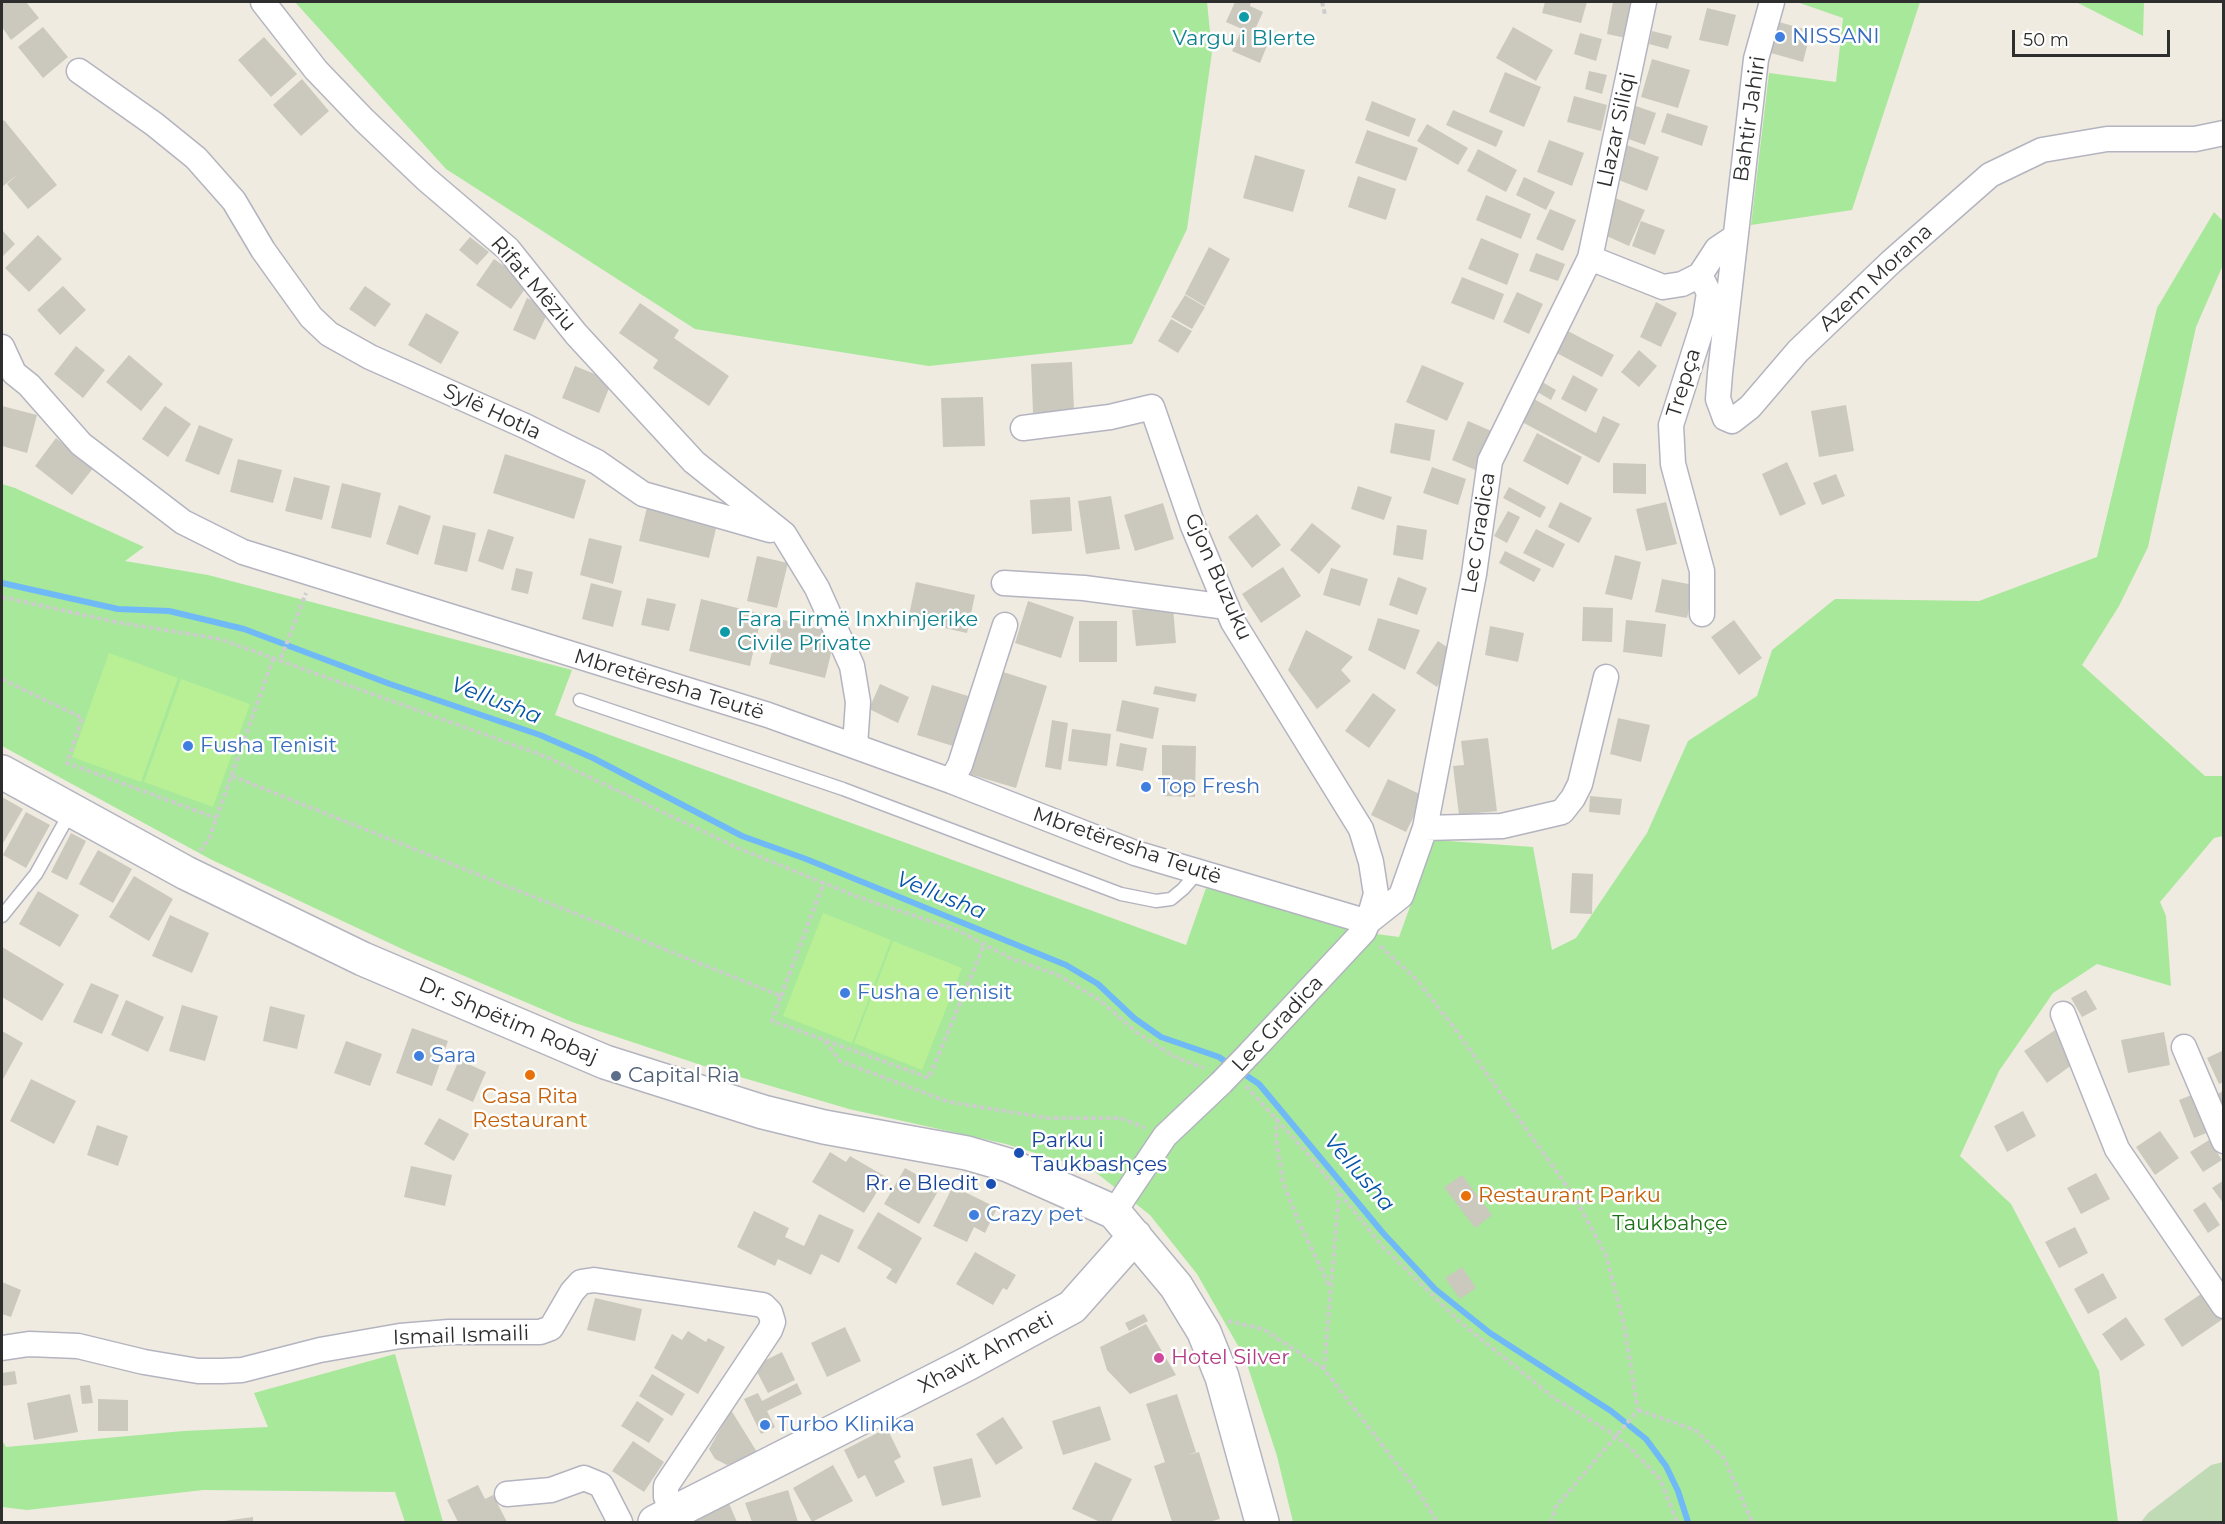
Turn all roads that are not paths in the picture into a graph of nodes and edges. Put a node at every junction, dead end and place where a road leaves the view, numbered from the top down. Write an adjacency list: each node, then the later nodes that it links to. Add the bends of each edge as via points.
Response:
1 (263, 2): 12 (street, Rifat Mëziu, via 316,70 364,120 508,249 576,334 694,462)
2 (1644, 2): 7 (street, Llazar Siliqi)
3 (1772, 2): 6 (street, Bahtir Jahiri, via 1756,59)
4 (79, 71): 12 (street, Sylë Hotla, via 196,158 234,201 269,260 311,317 329,334 370,357 597,462 644,494)
5 (2223, 133): 6 (street, Azem Morana, via 2195,139 2107,139 2042,150 1990,175 1882,270 1732,421 1725,418 1718,399)
6 (1735, 237): 8 (street, via 1717,249)
7 (1590, 258): 8 (street, via 1664,287 1682,285); 23 (street, Lec Gradica, via 1490,461 1474,574)
8 (1700, 275): 15 (street, Trepça, via 1709,293 1705,318 1671,425 1673,464 1702,571)
9 (2, 346): 10 (street)
10 (8, 371): 19 (street, Mbretëresha Teutë, via 29,385 81,444 183,522 243,552 768,715)
11 (1023, 428): 14 (street, Gjon Buzuku, via 1110,417 1152,407 1193,526)
12 (784, 534): 19 (street, via 817,588 852,666 858,702)
13 (1004, 583): 14 (street, via 1084,588)
14 (1227, 607): 26 (street, Gjon Buzuku, via 1361,829 1376,894)
15 (1702, 614)
16 (1005, 625): 21 (street, via 960,765)
17 (1606, 677): 23 (street, via 1580,784 1562,812 1502,826)
18 (580, 699): 24 (lane, via 843,789 1121,894 1156,901 1171,899)
19 (855, 746): 21 (street, Mbretëresha Teutë)
20 (2, 772): 22 (street, Dr. Shpëtim Robaj)
21 (951, 781): 24 (street, Mbretëresha Teutë, via 1135,853)
22 (72, 810): 25 (lane, via 36,874); 30 (street, Dr. Shpëtim Robaj, via 186,873 363,959 606,1062 763,1112 967,1153 1008,1165)
23 (1425, 828): 26 (street, Lec Gradica, via 1401,896)
24 (1198, 872): 26 (street, Mbretëresha Teutë)
25 (2, 916)
26 (1366, 926): 30 (street, Lec Gradica, bridge, via 1227,1078 1165,1136)
27 (2063, 1014): 32 (street, via 2117,1149)
28 (2184, 1047): 29 (street)
29 (2223, 1140)
30 (1114, 1212): 31 (street)
31 (1135, 1236): 35 (street, Xhavit Ahmeti, via 1072,1308); 37 (street, via 1176,1286 1204,1332 1222,1377)
32 (2223, 1306)
33 (2, 1348): 35 (street, Ismail Ismaili, via 29,1344 78,1346 155,1364 222,1371 400,1336 540,1332 551,1328 582,1282 594,1280 763,1305 773,1322 770,1330 666,1486)
34 (507, 1494): 36 (street, via 551,1490 584,1478 601,1485)
35 (665, 1517)
36 (620, 1522)
37 (1262, 1522)

